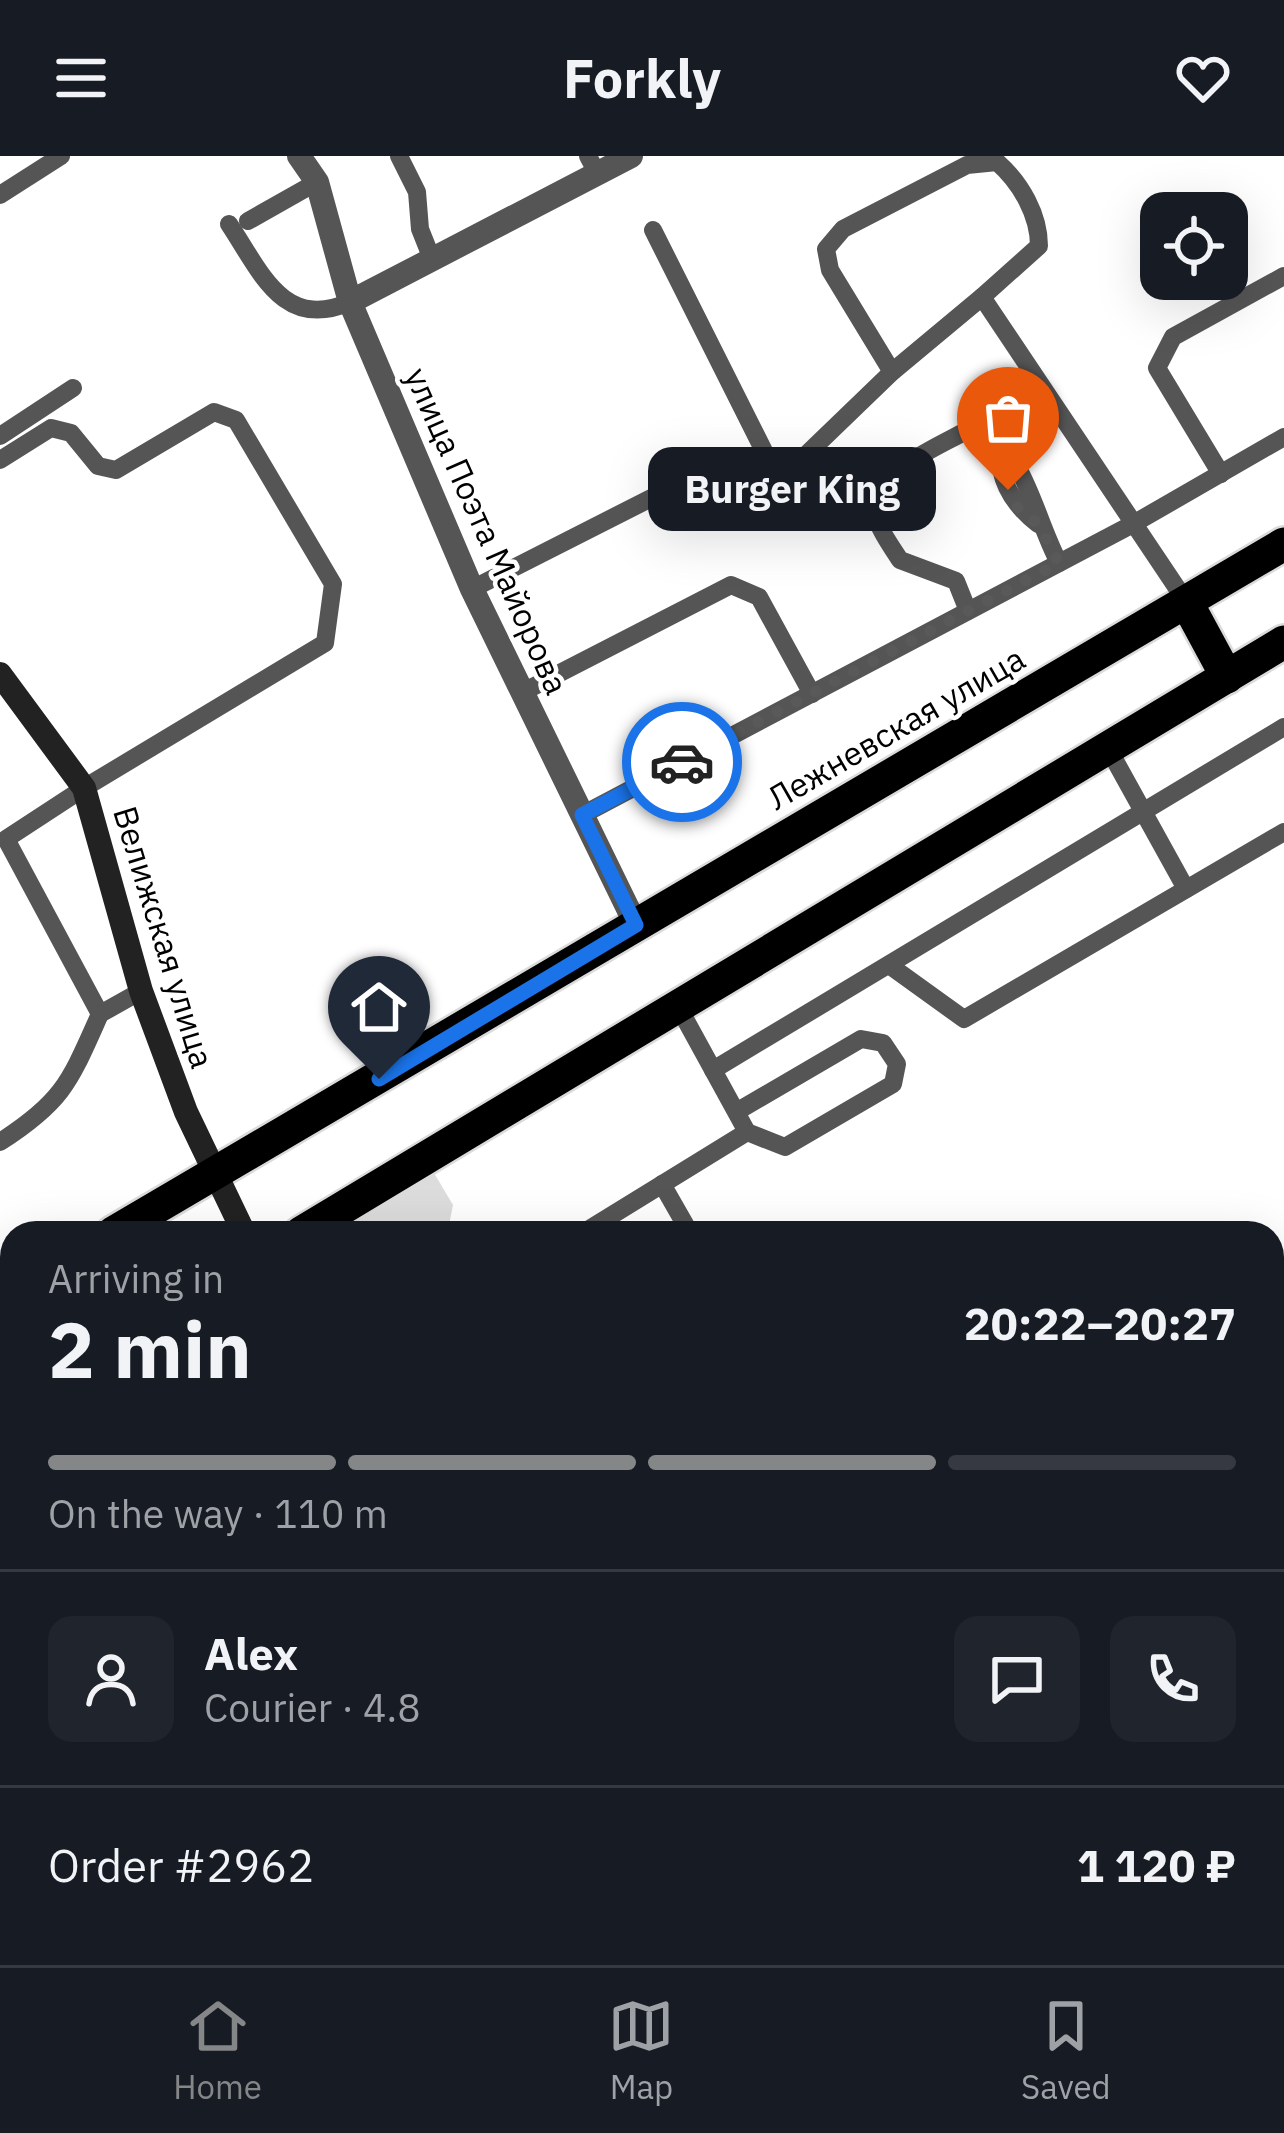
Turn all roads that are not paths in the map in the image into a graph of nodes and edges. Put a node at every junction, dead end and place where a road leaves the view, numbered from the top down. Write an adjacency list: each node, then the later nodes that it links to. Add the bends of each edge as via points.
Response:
1 (61, 156): 7 (lane)
2 (299, 156): 6 (street, улица Поэта Майорова)
3 (399, 156): 9 (lane, via 417,192)
4 (632, 156): 5 (street)
5 (593, 164): 9 (street)
6 (317, 182): 12 (street, улица Поэта Майорова); 12 (lane, via 238,223 278,296 327,312)
7 (0, 194)
8 (653, 230): 13 (lane, via 779,481)
9 (432, 259): 12 (street)
10 (1284, 276): 18 (lane, via 1173,337 1157,368)
11 (982, 297): 13 (lane); 13 (lane, via 1039,246 1039,224 997,162 967,165 843,229 826,249 830,270); 20 (lane)
12 (350, 302): 23 (street, улица Поэта Майорова)
13 (892, 372)
14 (73, 388): 15 (lane)
15 (0, 436)
16 (1284, 437): 18 (lane)
17 (0, 460): 33 (lane, via 51,428 71,433 98,466 116,470 214,412 236,420 333,584 325,644)
18 (1221, 474): 20 (lane)
19 (669, 489): 23 (lane)
20 (1132, 524): 22 (lane); 24 (lane)
21 (1284, 544): 24 (highway, Лежневская улица)
22 (1059, 563): 25 (lane); 25 (lane, via 1015,458 983,427 969,429 875,492 875,516 900,560 956,581)
23 (472, 589): 29 (street, улица Поэта Майорова)
24 (1187, 603): 28 (highway); 39 (highway, Лежневская улица)
25 (968, 611): 30 (lane)
26 (1284, 642): 28 (highway)
27 (0, 674): 33 (main road, Велижская улица)
28 (1226, 677): 32 (highway)
29 (521, 693): 30 (lane, via 730,585 759,597); 35 (street, улица Поэта Майорова)
30 (812, 694): 35 (lane)
31 (1284, 727): 34 (lane)
32 (1108, 748): 34 (lane); 42 (highway)
33 (84, 788): 37 (lane); 41 (main road, Велижская улица)
34 (1142, 810): 38 (lane); 40 (lane)
35 (582, 815): 39 (street, улица Поэта Майорова)
36 (1284, 832): 38 (lane)
37 (3, 834): 43 (lane)
38 (1186, 889): 40 (lane, via 964,1019)
39 (636, 925): 48 (highway, Лежневская улица)
40 (889, 965): 44 (lane)
41 (141, 991): 43 (lane); 48 (main road, Велижская улица)
42 (679, 1008): 44 (lane); 52 (highway)
43 (100, 1014): 47 (lane, via 67,1088)
44 (713, 1070): 45 (lane)
45 (736, 1112): 46 (lane); 46 (lane, via 861,1040 883,1043 897,1064 893,1084 785,1147)
46 (747, 1132): 49 (lane)
47 (0, 1142)
48 (214, 1175): 50 (highway, Лежневская улица); 51 (main road, Велижская улица)
49 (662, 1184): 53 (lane); 54 (lane)
50 (134, 1221)
51 (238, 1221)
52 (321, 1221)
53 (606, 1221)
54 (683, 1221)

